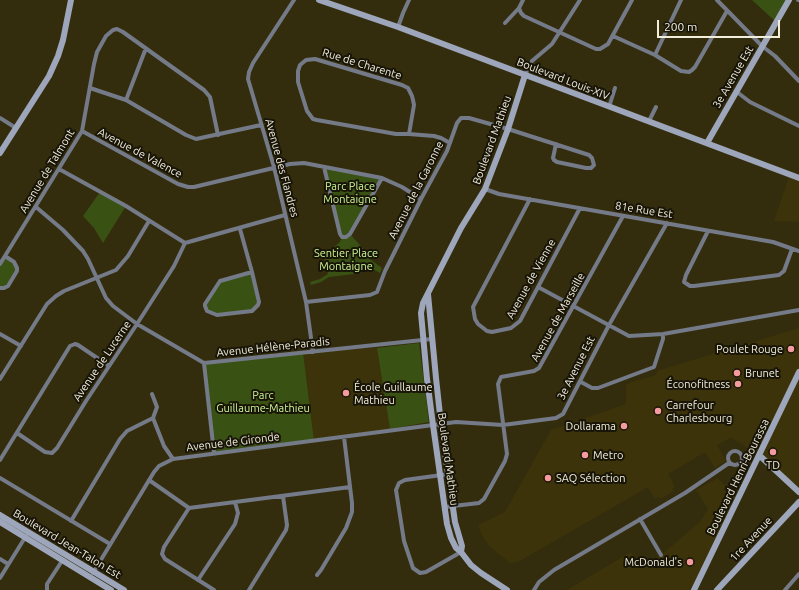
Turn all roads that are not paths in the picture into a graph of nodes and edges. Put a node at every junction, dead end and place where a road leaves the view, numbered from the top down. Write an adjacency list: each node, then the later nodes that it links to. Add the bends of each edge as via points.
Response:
1 (71, 0): 32 (street, via 63,40 55,63)
2 (294, 0): 30 (street, Avenue des Flandres, via 249,72 248,79)
3 (319, 0): 14 (street, Boulevard Louis-XIV)
4 (410, 0): 14 (street)
5 (523, 0): 11 (street)
6 (580, 0): 15 (street, Boulevard Mathieu)
7 (632, 0): 16 (street)
8 (681, 0): 19 (street)
9 (717, 0): 12 (street)
10 (789, 0): 17 (street, 3e Avenue Est)
11 (519, 8): 13 (street); 15 (street, via 524,16)
12 (727, 11): 17 (street); 19 (street, via 692,70 681,71)
13 (505, 23)
14 (398, 27): 20 (street, Boulevard Louis-XIV)
15 (559, 32): 16 (street, via 596,49 608,44); 20 (street, Boulevard Mathieu, via 552,44 532,61)
16 (613, 36): 19 (street)
17 (762, 46): 21 (street); 24 (street, 3e Avenue Est)
18 (146, 48): 22 (street, Avenue de Talmont, via 117,29 110,32 97,52); 25 (street); 36 (street, Avenue de Talmont, via 210,97)
19 (655, 55)
20 (525, 75): 27 (street, Boulevard Louis-XIV); 33 (street, Boulevard Mathieu)
21 (799, 81)
22 (90, 88): 25 (street); 34 (street, Avenue de Talmont)
23 (615, 88): 27 (street)
24 (737, 92): 31 (street, via 750,102); 38 (street, 3e Avenue Est)
25 (126, 100): 36 (street, via 191,137)
26 (656, 106): 29 (street)
27 (609, 107): 29 (street, Boulevard Louis-XIV)
28 (0, 118): 32 (street)
29 (649, 121): 38 (street, Boulevard Louis-XIV)
30 (262, 125): 36 (street); 43 (street, Avenue des Flandres)
31 (799, 126)
32 (16, 128): 40 (street)
33 (508, 129): 37 (street, Avenue de la Garonne, via 465,117 457,123); 39 (street); 46 (street, Boulevard Mathieu)
34 (82, 131): 42 (street, Avenue de Talmont); 43 (street, Avenue de Valence, via 178,184 188,187)
35 (409, 134): 35 (street, Rue de Charente, via 414,105 408,88 315,59 306,60 300,65 298,82 307,111 313,118 396,134); 37 (street, Rue de Charente, via 434,136)
36 (218, 135)
37 (450, 143): 47 (street, Avenue de la Garonne)
38 (708, 143): 45 (street, Boulevard Louis-XIV)
39 (556, 144): 39 (street, via 589,154 594,165 592,168 586,168 557,162 553,158)
40 (0, 153)
41 (324, 167): 43 (street, Avenue de Valence, via 304,163); 44 (street, Avenue de Valence); 44 (street, via 342,237 350,234)
42 (59, 168): 49 (street, Avenue de Talmont); 53 (street)
43 (274, 168): 51 (street, Avenue des Flandres)
44 (382, 178): 47 (street, Avenue de Valence, via 402,186)
45 (799, 178)
46 (485, 190): 48 (street, 81e Rue Est); 66 (street, Boulevard Mathieu, via 461,228)
47 (421, 199): 67 (street, Avenue de la Garonne, via 385,270 377,292)
48 (530, 200): 50 (street, 81e Rue Est); 64 (street, Avenue de Vienne, via 475,302 473,312 478,324 492,332 511,328 520,321)
49 (36, 207): 60 (street, Avenue de Talmont); 63 (street, via 83,251)
50 (580, 208): 52 (street, 81e Rue Est); 64 (street, Avenue de Vienne)
51 (285, 216): 55 (street); 67 (street, Avenue des Flandres)
52 (623, 216): 54 (street, 81e Rue Est); 68 (street, Avenue de Marseille)
53 (149, 222): 57 (street); 63 (street, via 123,264)
54 (667, 222): 56 (street, 81e Rue Est); 71 (street, 3e Avenue Est)
55 (240, 229): 57 (street); 62 (street)
56 (708, 231): 58 (street, 81e Rue Est, via 773,242); 58 (street, via 686,275 684,282 690,286 779,275 784,271)
57 (185, 243): 70 (street, Avenue de Lucerne, via 174,266)
58 (792, 249): 59 (street, 81e Rue Est)
59 (799, 251)
60 (5, 256): 61 (street, Avenue de Talmont); 65 (street, via 14,262 17,271 8,286)
61 (0, 264)
62 (252, 272): 62 (street, via 259,302 255,310 217,315 205,309 205,304 220,281)
63 (97, 278): 70 (street, via 109,302); 76 (street, via 64,291 47,304)
64 (538, 287): 68 (street)
65 (0, 288)
66 (428, 294): 74 (street, Boulevard Mathieu); 75 (street, Boulevard Mathieu, via 421,313)
67 (306, 302): 77 (street, Avenue des Flandres)
68 (574, 307): 71 (street); 87 (street, Avenue de Marseille, via 539,368 501,377 498,384)
69 (799, 310): 73 (street)
70 (137, 324): 78 (street); 79 (street, Avenue de Lucerne)
71 (609, 325): 73 (street, via 629,336); 82 (street, 3e Avenue Est)
72 (0, 334): 76 (street)
73 (663, 334): 82 (street, via 654,367 598,388)
74 (432, 339): 75 (street, Avenue Hélène-Paradis); 85 (street, Boulevard Mathieu)
75 (423, 340): 77 (street, Avenue Hélène-Paradis); 86 (street, Boulevard Mathieu)
76 (21, 346): 81 (street)
77 (313, 352): 78 (street, Avenue Hélène-Paradis)
78 (204, 363): 90 (street, Avenue Hélène-Paradis)
79 (108, 366): 88 (street, Avenue de Lucerne, via 55,451 45,452); 88 (street, via 78,345 70,346)
80 (799, 372): 91 (street, Boulevard Henri-Bourassa)
81 (0, 379)
82 (581, 382): 87 (street, 3e Avenue Est, via 563,414 556,418)
83 (152, 394): 84 (street, via 156,407)
84 (153, 418): 92 (street, via 164,446); 109 (street, via 127,431)
85 (442, 424): 86 (street, Avenue de Gironde); 87 (street, 3e Avenue Est, via 456,422); 95 (street, Boulevard Mathieu)
86 (433, 425): 89 (street, Avenue de Gironde); 96 (street, Boulevard Mathieu)
87 (503, 425): 104 (street, Avenue de Marseille, via 507,454 484,499 479,503)
88 (17, 433): 93 (street)
89 (344, 437): 90 (street, Avenue de Gironde); 99 (street)
90 (214, 453): 92 (street, Avenue de Gironde)
91 (759, 455): 100 (street); 132 (street, Boulevard Henri-Bourassa)
92 (173, 459): 98 (street, Avenue de Gironde, via 159,466)
93 (0, 460)
94 (729, 463): 108 (street)
95 (449, 474): 96 (street); 104 (street, Boulevard Mathieu)
96 (441, 475): 105 (street, Boulevard Mathieu); 113 (street, via 399,483 396,490 404,541 413,568 420,573)
97 (0, 478): 109 (street)
98 (149, 480): 106 (street); 112 (street, Avenue de Gironde)
99 (350, 487): 101 (street); 120 (street, via 350,520)
100 (799, 492)
101 (283, 496): 102 (street); 129 (street, via 286,530)
102 (235, 502): 106 (street); 122 (street, via 238,513 235,524)
103 (799, 502): 133 (street, 1re Avenue)
104 (453, 506): 105 (street, Avenue de Marseille); 113 (street, Boulevard Mathieu, via 462,546)
105 (445, 507): 113 (street, Boulevard Mathieu, via 451,538)
106 (190, 508): 122 (street, via 162,554 165,560)
107 (0, 515): 111 (street, Boulevard Jean-Talon Est)
108 (640, 519): 114 (street); 131 (street, via 554,570 539,582)
109 (71, 521): 112 (street)
110 (0, 522): 111 (street, Boulevard Jean-Talon Est)
111 (26, 534): 116 (street, Boulevard Jean-Talon Est); 117 (street); 118 (street, Boulevard Jean-Talon Est)
112 (110, 544): 118 (street, Avenue de Gironde)
113 (461, 552): 130 (street, Boulevard Mathieu, via 480,573)
114 (661, 555)
115 (0, 559): 117 (street)
116 (62, 561): 118 (street, Boulevard Jean-Talon Est); 125 (street, via 47,584)
117 (8, 564): 121 (street)
118 (92, 574): 126 (street, Boulevard Jean-Talon Est); 127 (street, Boulevard Jean-Talon Est)
119 (799, 574): 123 (street)
120 (317, 575)
121 (0, 578)
122 (198, 580): 128 (street)
123 (794, 580): 124 (street); 134 (street)
124 (799, 583)
125 (47, 590)
126 (111, 590)
127 (124, 590)
128 (214, 590)
129 (249, 590)
130 (507, 590)
131 (534, 590)
132 (695, 590)
133 (717, 590)
134 (785, 590)

